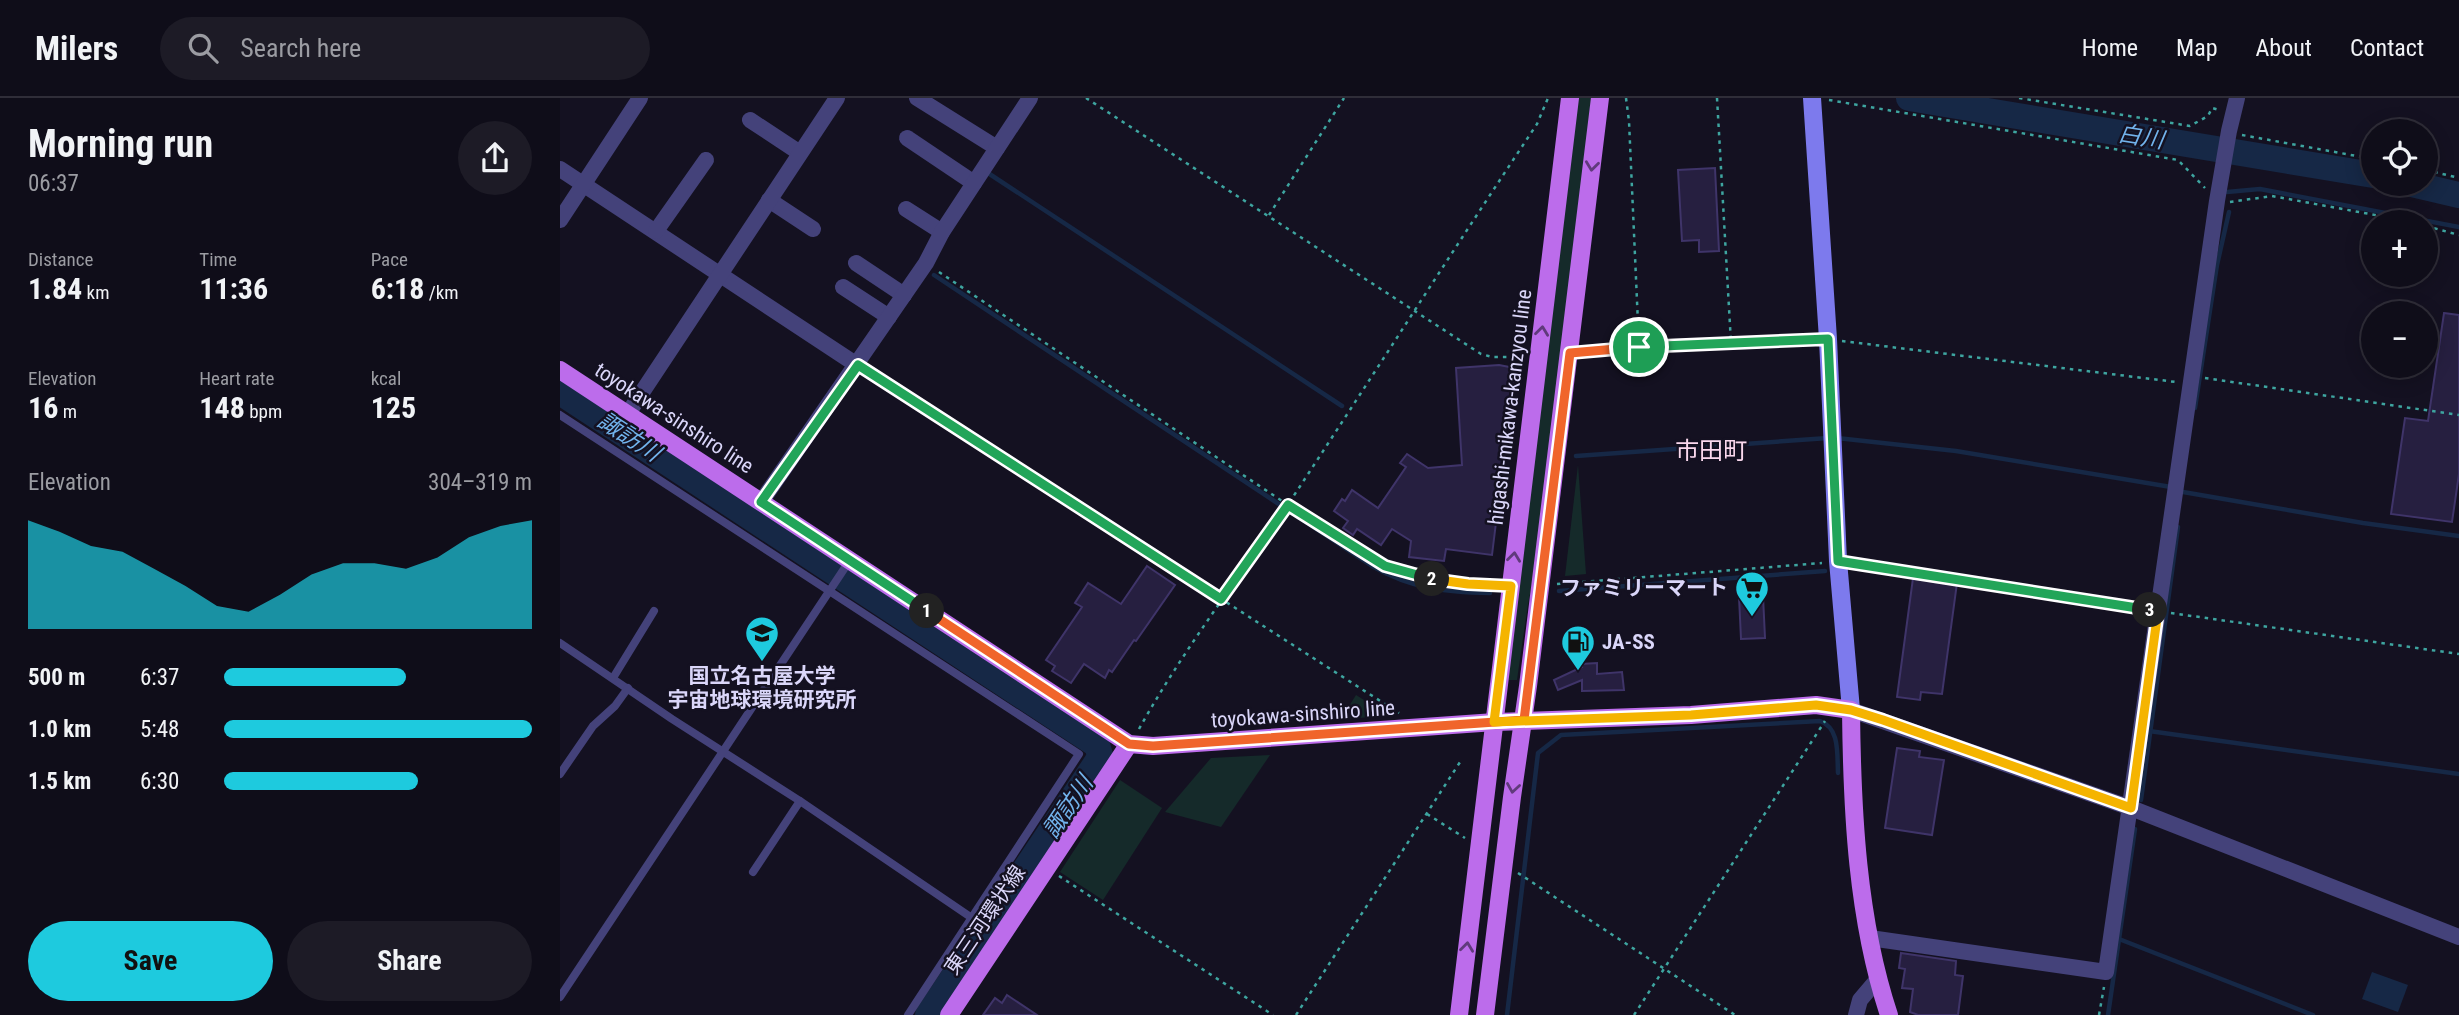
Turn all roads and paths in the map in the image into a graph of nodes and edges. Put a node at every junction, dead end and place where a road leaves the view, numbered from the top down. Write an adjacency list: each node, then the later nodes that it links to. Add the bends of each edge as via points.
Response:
1 (640, 98): 27 (street)
2 (837, 98): 20 (street)
3 (917, 98): 19 (street)
4 (1030, 98): 19 (street)
5 (1086, 98): 32 (path)
6 (1344, 98): 32 (path)
7 (1548, 98): 44 (path, via 1537,124)
8 (1570, 98): 50 (main road, higashi-mikawa-kanzyou line, one-way to 8)
9 (1600, 98): 49 (main road, one-way to 49)
10 (1626, 98): 48 (path)
11 (1717, 98): 47 (path)
12 (1812, 98): 46 (street)
13 (1819, 98): 29 (path, via 2178,160)
14 (2019, 98): 15 (path, via 2190,126 2208,116 2212,108)
15 (2235, 106): 17 (street)
16 (750, 120): 20 (street)
17 (2229, 134): 21 (path); 29 (street)
18 (907, 138): 26 (street)
19 (997, 148): 26 (street)
20 (800, 153): 28 (street)
21 (2361, 157)
22 (706, 160): 36 (street)
23 (560, 169): 27 (street)
24 (2438, 173): 25 (path)
25 (2459, 178)
26 (974, 183): 37 (street)
27 (582, 184): 33 (street); 36 (street)
28 (769, 200): 34 (street); 41 (street)
29 (2217, 201): 31 (path, via 2272,196); 53 (street)
30 (906, 209): 37 (street)
31 (2361, 212)
32 (1269, 215): 44 (path)
33 (560, 220)
34 (813, 229)
35 (2438, 229): 38 (path)
36 (656, 231): 41 (street)
37 (942, 232): 40 (street)
38 (2459, 235)
39 (856, 263): 43 (street)
40 (926, 263): 43 (street); 58 (path)
41 (721, 274): 51 (street); 55 (street)
42 (843, 287): 45 (street)
43 (904, 295): 45 (street)
44 (1413, 310): 50 (path, via 1481,354); 58 (path)
45 (889, 317): 51 (street)
46 (1828, 339): 47 (path); 53 (path); 59 (street)
47 (1731, 343): 48 (path)
48 (1639, 347): 49 (path)
49 (1570, 353): 61 (main road)
50 (1539, 357): 62 (main road, higashi-mikawa-kanzyou line, one-way to 50)
51 (858, 365): 57 (street); 64 (path)
52 (560, 370): 55 (main road, toyokawa-sinshiro line)
53 (2191, 380): 56 (path); 66 (street)
54 (560, 415): 63 (lane)
55 (627, 415): 57 (main road, toyokawa-sinshiro line)
56 (2459, 415)
57 (761, 502): 60 (main road, toyokawa-sinshiro line)
58 (1288, 505): 62 (path, via 1385,566 1428,579); 64 (path)
59 (1838, 561): 61 (path); 66 (path); 71 (street)
60 (847, 564): 63 (lane); 75 (main road, toyokawa-sinshiro line)
61 (1541, 585): 72 (main road)
62 (1511, 586): 73 (main road, higashi-mikawa-kanzyou line)
63 (829, 591): 76 (lane); 86 (lane, via 1079,754)
64 (1221, 599): 74 (path, via 1398,712); 75 (path)
65 (654, 611): 69 (lane)
66 (2158, 611): 68 (path); 80 (street)
67 (560, 643): 69 (lane)
68 (2459, 654)
69 (613, 678): 70 (lane)
70 (628, 688): 76 (lane); 78 (lane, via 593,726)
71 (1843, 709): 72 (main road, toyokawa-sinshiro line, via 1816,705 1691,715); 80 (street); 88 (main road); 89 (path)
72 (1524, 720): 73 (main road, toyokawa-sinshiro line); 83 (main road, one-way to 83)
73 (1494, 722): 74 (main road, toyokawa-sinshiro line); 82 (main road)
74 (1412, 729): 75 (main road, toyokawa-sinshiro line)
75 (1129, 744): 84 (main road, 東三河環状線)
76 (723, 751): 79 (lane); 92 (lane)
77 (1462, 760): 81 (path)
78 (560, 774)
79 (800, 801): 85 (lane); 86 (lane)
80 (2131, 808): 87 (street); 90 (street)
81 (1427, 814): 82 (path); 96 (path)
82 (1479, 848): 97 (main road, one-way to 82)
83 (1504, 864): 89 (path); 98 (main road)
84 (1047, 868): 94 (main road, 東三河環状線); 95 (path)
85 (753, 872)
86 (972, 918): 93 (lane)
87 (2459, 937)
88 (1870, 938): 90 (street); 91 (main road)
89 (1664, 968): 99 (path); 100 (path)
90 (2106, 972): 103 (path)
91 (1877, 980): 101 (street, via 1860,1000); 102 (main road)
92 (560, 997)
93 (908, 1015)
94 (949, 1015)
95 (1273, 1015)
96 (1296, 1015)
97 (1459, 1015)
98 (1485, 1015)
99 (1634, 1015)
100 (1735, 1015)
101 (1856, 1015)
102 (1889, 1015)
103 (2099, 1015)

